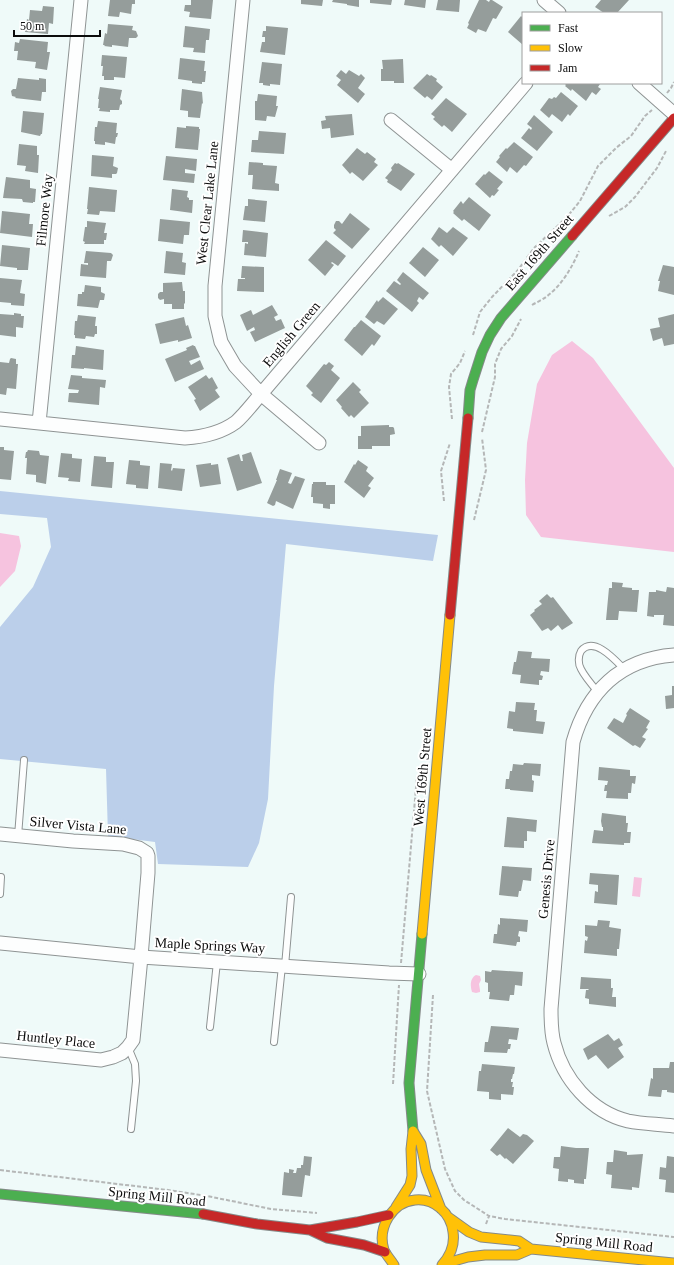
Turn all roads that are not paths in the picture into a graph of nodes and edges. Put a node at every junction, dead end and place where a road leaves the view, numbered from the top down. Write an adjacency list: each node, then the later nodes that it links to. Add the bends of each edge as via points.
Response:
1 (81, 0): 13 (street, Filmore Way)
2 (243, 0): 11 (street, West Clear Lake Lane, via 215,286 215,316 221,342 235,366)
3 (544, 0): 4 (street)
4 (558, 12)
5 (525, 84): 10 (street, English Green)
6 (640, 84): 7 (street)
7 (674, 114)
8 (674, 118): 14 (street, East 169th Street, via 558,251 490,334 474,373)
9 (391, 120): 10 (street)
10 (452, 170): 11 (street, English Green)
11 (261, 394): 13 (street, English Green, via 236,422 221,431 202,437 185,438); 15 (street, West Clear Lake Lane)
12 (0, 419): 13 (street, English Green)
13 (39, 423)
14 (467, 426): 29 (street, West 169th Street)
15 (319, 443)
16 (674, 655): 17 (street, Genesis Drive, via 635,664)
17 (625, 670): 18 (street, Genesis Drive, via 609,680); 18 (lane, via 605,651 595,646 580,652 578,662 581,669)
18 (598, 692): 34 (street, Genesis Drive, via 578,725 573,742 551,1009 552,1033 563,1069 575,1086 593,1103 611,1115 629,1121)
19 (24, 760): 21 (lane)
20 (0, 834): 21 (street, Silver Vista Lane)
21 (18, 836): 26 (street, Silver Vista Lane, via 123,844 147,852 148,873)
22 (2, 877): 23 (lane)
23 (0, 894)
24 (291, 897): 28 (lane)
25 (0, 943): 26 (street, Maple Springs Way)
26 (141, 955): 27 (street, Maple Springs Way); 32 (street, via 132,1040)
27 (217, 962): 28 (street, Maple Springs Way); 30 (lane)
28 (283, 966): 29 (street, Maple Springs Way); 31 (lane)
29 (420, 974): 36 (street, West 169th Street, via 409,1083)
30 (210, 1027)
31 (274, 1042)
32 (128, 1047): 33 (street, Huntley Place, via 122,1053 101,1060); 35 (lane, via 135,1064 136,1081)
33 (0, 1050)
34 (674, 1126)
35 (131, 1130)
36 (413, 1131): 38 (street, West 169th Street, via 410,1185); 39 (street, West 169th Street, via 421,1144 426,1170)
37 (0, 1194): 42 (street, Spring Mill Road, via 205,1214 257,1224)
38 (396, 1207): 39 (street, via 414,1200 426,1201); 40 (street, West 169th Street)
39 (442, 1209): 41 (street)
40 (389, 1215): 42 (street, Spring Mill Road); 44 (street, West 169th Street, via 381,1232)
41 (448, 1217): 43 (street, Spring Mill Road, via 481,1237 519,1241); 46 (street, via 455,1236 448,1259)
42 (310, 1230): 44 (street, Spring Mill Road, via 327,1238 356,1243)
43 (531, 1249): 45 (street, Spring Mill Road); 46 (street, Spring Mill Road, via 517,1255 468,1257)
44 (385, 1254): 47 (street); 48 (street)
45 (674, 1263)
46 (442, 1264)
47 (386, 1265)
48 (394, 1265)

